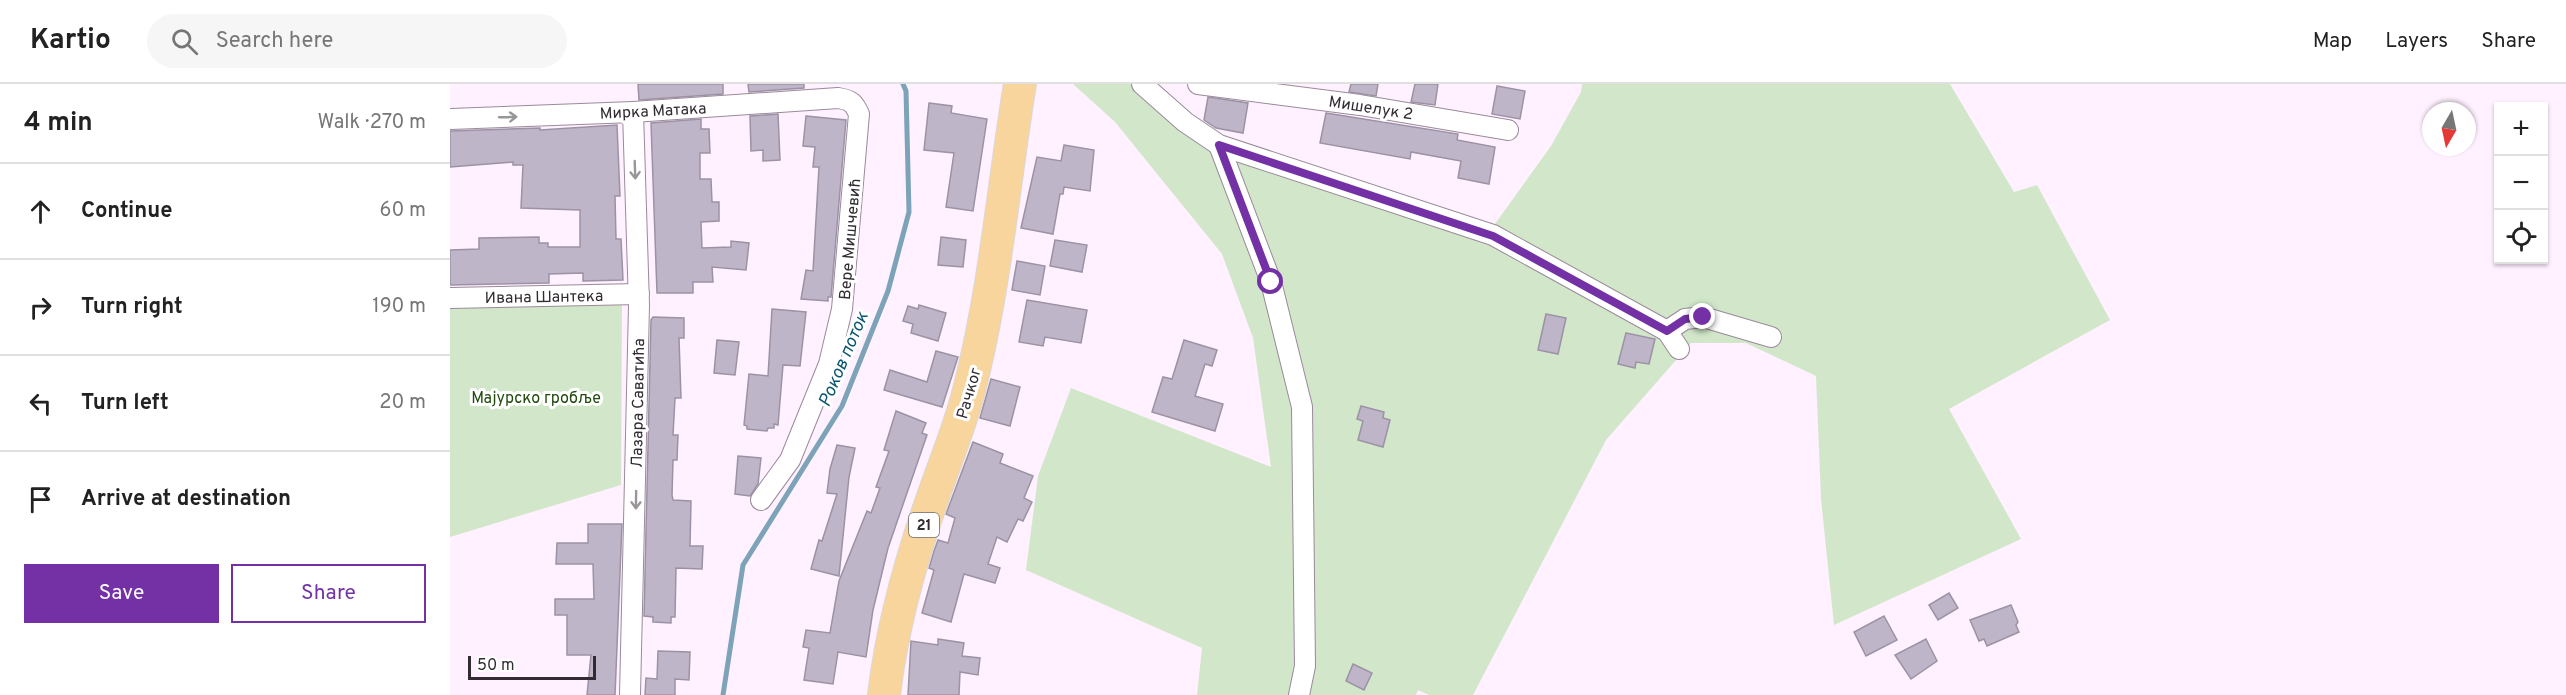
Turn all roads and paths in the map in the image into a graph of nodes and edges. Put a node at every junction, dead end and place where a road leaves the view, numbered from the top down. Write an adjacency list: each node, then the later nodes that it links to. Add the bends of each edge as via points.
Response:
1 (1020, 84): 16 (main road, Рачког / 21, via 979,351 957,430 905,581 894,624)
2 (1142, 84): 8 (street, via 1185,122)
3 (1198, 84): 7 (street, Мишелук 2)
4 (855, 105): 5 (street, Мирка Матака, via 849,99 838,98); 14 (street, Вере Мишчевић, via 859,114 842,309 829,364 790,460)
5 (633, 112): 6 (street, Мирка Матака, one-way to 5); 9 (street, Лазара Саватића, one-way to 9)
6 (450, 119)
7 (1509, 130)
8 (1219, 145): 11 (street, via 1493,236); 17 (street, via 1271,282 1302,407 1305,666)
9 (639, 294): 10 (street, Ивана Шантека); 15 (street, Лазара Саватића, one-way to 15)
10 (450, 298)
11 (1667, 331): 12 (street, via 1685,319 1703,317); 13 (street)
12 (1771, 338)
13 (1679, 349)
14 (761, 500)
15 (630, 695)
16 (884, 695)
17 (1299, 695)

